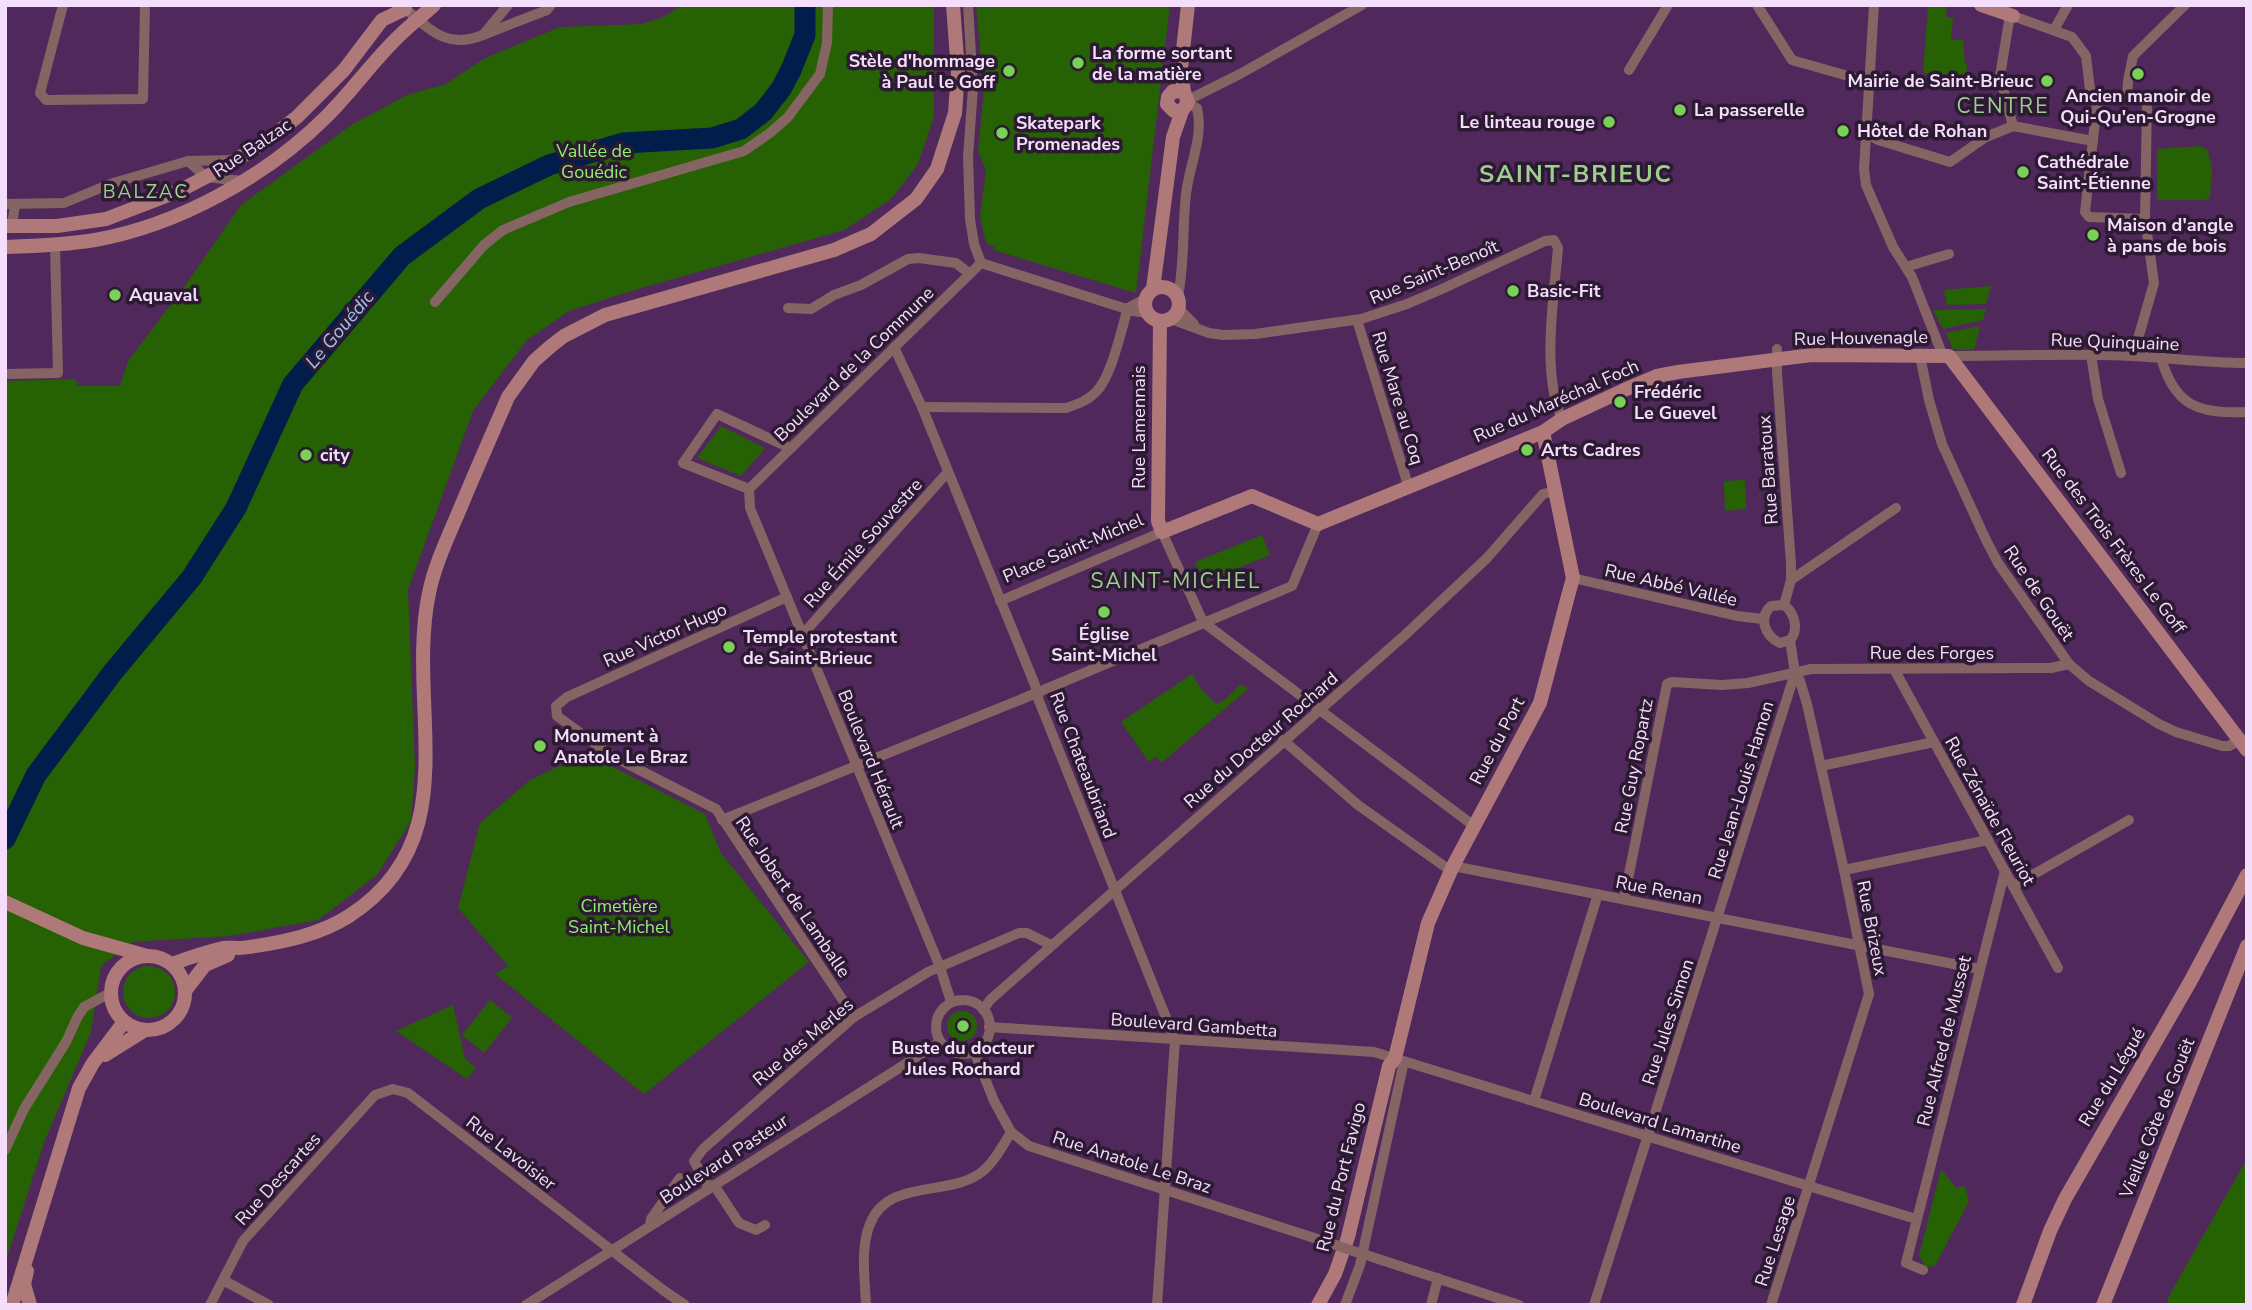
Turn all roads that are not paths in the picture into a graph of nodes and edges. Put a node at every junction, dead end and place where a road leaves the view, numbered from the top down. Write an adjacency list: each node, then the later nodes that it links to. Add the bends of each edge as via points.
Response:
1 (63, 5): 2 (street, via 40,93 46,100 144,99)
2 (145, 5)
3 (434, 5): 20 (street, Rue Balzac)
4 (508, 5): 22 (street)
5 (551, 5): 22 (street)
6 (828, 5): 47 (street, via 820,74 770,133 744,151 569,202 503,230 484,245)
7 (945, 5): 37 (street, via 951,99 946,132 932,167)
8 (953, 5): 37 (street, via 956,113 937,169)
9 (968, 5): 43 (street, via 973,89 970,219)
10 (1188, 5): 28 (street)
11 (1362, 5): 28 (street, via 1240,74)
12 (1668, 5): 24 (street)
13 (1757, 5): 25 (street, via 1792,60)
14 (1874, 5): 25 (street)
15 (1982, 5): 19 (street)
16 (2068, 5): 21 (street)
17 (2185, 5): 27 (street, via 2133,56)
18 (405, 7): 20 (street); 23 (street); 32 (street, Rue Balzac, via 382,20 314,102)
19 (2012, 16): 21 (street); 29 (street, via 2000,76)
20 (418, 19): 22 (street, via 446,40); 23 (street, Rue Balzac)
21 (2054, 30): 26 (street, via 2072,37 2086,56 2090,90)
22 (483, 36)
23 (396, 38): 35 (street, Rue Balzac, via 325,118)
24 (1629, 70)
25 (1870, 82): 30 (street)
26 (2098, 94): 27 (street); 31 (street)
27 (2127, 98): 38 (street, via 2147,101)
28 (1181, 101): 46 (street); 50 (street, via 1197,108 1199,119)
29 (2013, 126): 30 (street, via 1986,137 1950,162); 31 (street)
30 (1866, 133): 44 (street, via 1866,185)
31 (2093, 141): 38 (street, via 2085,212 2089,217)
32 (237, 160): 33 (street); 34 (street, Rue Balzac)
33 (188, 161): 34 (street); 36 (street, via 64,203)
34 (206, 177): 35 (street); 39 (street, Rue Balzac, via 106,219)
35 (242, 181): 40 (street, Rue Balzac, via 150,225)
36 (10, 204): 39 (street)
37 (903, 210): 111 (street, via 871,234 834,250 605,315 564,335 534,361 508,397 430,589 424,631 423,812 406,859 377,894 337,923 300,937)
38 (2145, 219): 57 (street, via 2154,283)
39 (9, 226)
40 (55, 245): 41 (street, Rue Balzac); 60 (street, via 58,373)
41 (5, 247)
42 (1950, 254): 44 (street)
43 (981, 263): 45 (street, Boulevard de la Commune); 49 (street)
44 (1906, 267): 56 (street)
45 (970, 274): 48 (street, via 956,263 908,259 811,310); 52 (street, Boulevard de la Commune)
46 (1153, 297): 49 (street); 50 (street); 50 (street, via 1172,290)
47 (435, 302)
48 (788, 308)
49 (1128, 308): 61 (street, via 1107,376 1084,402 1066,408)
50 (1172, 311): 51 (street, Rue Saint-Benoît, via 1199,329 1223,335); 73 (street, Rue Lamennais, via 1158,521)
51 (1357, 320): 63 (street, Rue Saint-Benoît, via 1407,304 1553,240 1558,248 1550,346 1555,404); 68 (street, Rue Mare au Coq)
52 (894, 347): 61 (street, Rue Chateaubriand); 65 (street, Boulevard de la Commune)
53 (1778, 354): 55 (street, Rue Houvenagle); 63 (street, Rue du Maréchal Foch, via 1657,376); 75 (street, Rue Baratoux)
54 (2091, 355): 56 (street, Rue Quinquaine); 57 (street, Rue Quinquaine); 67 (street, via 2098,399)
55 (1920, 356): 56 (street, Rue Houvenagle); 83 (street, Rue de Gouët, via 1942,444 1986,540)
56 (1946, 356): 91 (street, Rue des Trois Frères Le Goff)
57 (2133, 356): 58 (street, Rue Quinquaine)
58 (2161, 358): 59 (street, Rue Quinquaine); 62 (street, via 2168,382 2186,401 2222,413)
59 (2247, 363)
60 (5, 374)
61 (922, 407): 66 (street, Rue Chateaubriand)
62 (2247, 412)
63 (1562, 419): 64 (street, Rue du Maréchal Foch)
64 (1543, 432): 68 (street, Rue du Maréchal Foch); 70 (street, Rue du Port)
65 (790, 447): 69 (street, Boulevard de la Commune); 69 (street, via 717,414 683,463)
66 (947, 473): 77 (street, Rue Chateaubriand); 81 (street, Rue Émile Souvestre)
67 (2121, 473)
68 (1408, 485): 72 (street, Rue du Maréchal Foch)
69 (750, 489): 76 (street, Boulevard Hérault, via 750,508)
70 (1555, 491): 74 (street, Rue du Port); 87 (street, Rue du Docteur Rochard, via 1543,494 1487,558)
71 (1896, 508): 75 (street)
72 (1318, 524): 73 (street, Place Saint-Michel, via 1252,496); 80 (street, via 1292,586)
73 (1162, 532): 77 (street, Place Saint-Michel); 80 (street, Place Saint-Michel)
74 (1573, 578): 79 (street, Rue Abbé Vallée); 96 (street, Rue du Port, via 1540,703)
75 (1791, 580): 78 (street, Rue Baratoux)
76 (787, 597): 81 (street, Boulevard Hérault); 88 (street, Rue Victor Hugo, via 578,692 557,705)
77 (1000, 601): 86 (street, Rue Chateaubriand)
78 (1784, 605): 79 (street, via 1771,606); 82 (street, via 1794,620 1795,634)
79 (1763, 619): 82 (street, via 1772,638 1780,643)
80 (1203, 622): 86 (street); 87 (street)
81 (803, 634): 92 (street, Boulevard Hérault)
82 (1790, 640): 85 (street, Rue Brizeux)
83 (2069, 664): 84 (street, Rue des Forges); 91 (street, Rue de Gouët, via 2176,733 2222,746)
84 (1894, 669): 85 (street, Rue des Forges); 90 (street, Rue Zénaïde Fleuriot)
85 (1795, 673): 93 (street, Rue Brizeux); 105 (street, Rue Guy Ropartz, via 1748,683 1667,684); 107 (street, Rue Jean-Louis Hamon)
86 (1037, 691): 92 (street); 103 (street, Rue Chateaubriand)
87 (1318, 710): 89 (street, Rue du Docteur Rochard); 96 (street)
88 (557, 716): 94 (street, Rue Jobert de Lamballe, via 612,757 716,809)
89 (1283, 740): 98 (street, via 1358,806); 103 (street, Rue du Docteur Rochard)
90 (1934, 742): 93 (street); 97 (street, Rue Zénaïde Fleuriot)
91 (2243, 745)
92 (856, 766): 94 (street); 114 (street, Boulevard Hérault)
93 (1821, 766): 99 (street, Rue Brizeux)
94 (722, 820): 121 (street, Rue Jobert de Lamballe)
95 (2129, 820): 102 (street)
96 (1474, 826): 98 (street, Rue du Port)
97 (1988, 840): 99 (street); 100 (street, Rue Zénaïde Fleuriot)
98 (1452, 869): 104 (street, Rue Renan); 128 (street, Rue du Port, via 1428,923)
99 (1844, 870): 108 (street, Rue Brizeux)
100 (2006, 871): 102 (street, Rue Zénaïde Fleuriot); 116 (street, Rue Alfred de Musset)
101 (2247, 875): 161 (street, Rue du Légué, via 2065,1199)
102 (2013, 886): 115 (street, Rue Zénaïde Fleuriot)
103 (1115, 890): 109 (street, Rue du Docteur Rochard); 125 (street, Rue Chateaubriand)
104 (1598, 894): 105 (street, Rue Renan); 131 (street)
105 (1624, 899): 107 (street, Rue Renan)
106 (5, 902): 112 (street)
107 (1718, 917): 108 (street, Rue Renan); 133 (street, Rue Jules Simon)
108 (1859, 944): 116 (street, Rue Renan); 137 (street, Rue Brizeux, via 1869,993)
109 (1051, 945): 114 (street, Rue des Merles, via 1019,933); 120 (street, Rue du Docteur Rochard)
110 (2247, 946): 162 (street, Vieille Côte de Gouët)
111 (246, 948): 113 (street, via 225,948); 117 (street, via 205,965)
112 (118, 958): 113 (street, via 148,956); 118 (street)
113 (172, 964): 117 (street)
114 (940, 967): 119 (street, Boulevard Hérault); 121 (street, Rue des Merles)
115 (2058, 968)
116 (1979, 969): 139 (street, Rue Alfred de Musset)
117 (185, 991): 124 (street, via 177,1017 157,1029)
118 (110, 993): 122 (street); 134 (street, via 84,1007)
119 (951, 1002): 120 (street, via 969,1001); 126 (street, via 937,1019)
120 (983, 1010): 123 (street)
121 (854, 1017): 136 (street, Rue des Merles, via 703,1149 694,1161)
122 (124, 1022): 124 (street); 129 (street)
123 (989, 1027): 125 (street, Boulevard Gambetta); 127 (street, via 985,1041)
124 (145, 1030): 129 (street)
125 (1175, 1040): 128 (street, Boulevard Gambetta, via 1374,1052); 138 (street)
126 (940, 1042): 127 (street, via 955,1052); 136 (street, Boulevard Pasteur)
127 (974, 1051): 132 (street)
128 (1395, 1058): 131 (street, Boulevard Lamartine); 143 (street, via 1403,1066); 155 (street, Rue du Port Favigo, via 1389,1066 1348,1237)
129 (93, 1063): 147 (street, via 79,1088)
130 (388, 1090): 142 (street, Rue Lavoisier, via 408,1093); 146 (street, Rue Descartes, via 375,1095 243,1241)
131 (1534, 1101): 133 (street, Boulevard Lamartine)
132 (1011, 1132): 138 (street, Rue Anatole Le Braz, via 1029,1146); 153 (street, via 982,1173 899,1195 882,1206 866,1237)
133 (1648, 1136): 137 (street, Boulevard Lamartine); 159 (street, Rue Jules Simon)
134 (5, 1150)
135 (680, 1178): 141 (street)
136 (712, 1186): 140 (street, via 739,1223 756,1230); 141 (street, Boulevard Pasteur)
137 (1810, 1186): 139 (street, Boulevard Lamartine); 160 (street, Rue Lesage)
138 (1165, 1189): 143 (street, Rue Anatole Le Braz, bridge); 154 (street)
139 (1916, 1219): 144 (street, Rue Alfred de Musset, via 1906,1263)
140 (765, 1224)
141 (650, 1225): 142 (street, Boulevard Pasteur)
142 (611, 1250): 151 (street, Boulevard Pasteur); 152 (street, Rue Lavoisier)
143 (1359, 1253): 145 (street, Rue Anatole Le Braz); 156 (street)
144 (1923, 1270)
145 (1438, 1278): 157 (street); 158 (street, Rue Anatole Le Braz)
146 (223, 1280): 149 (street, Rue Descartes); 150 (street)
147 (16, 1296): 148 (street)
148 (28, 1305)
149 (210, 1305)
150 (269, 1305)
151 (526, 1305)
152 (685, 1305)
153 (866, 1305)
154 (1157, 1305)
155 (1318, 1305)
156 (1345, 1305)
157 (1431, 1305)
158 (1519, 1305)
159 (1594, 1305)
160 (1771, 1305)
161 (2023, 1305)
162 (2103, 1305)

